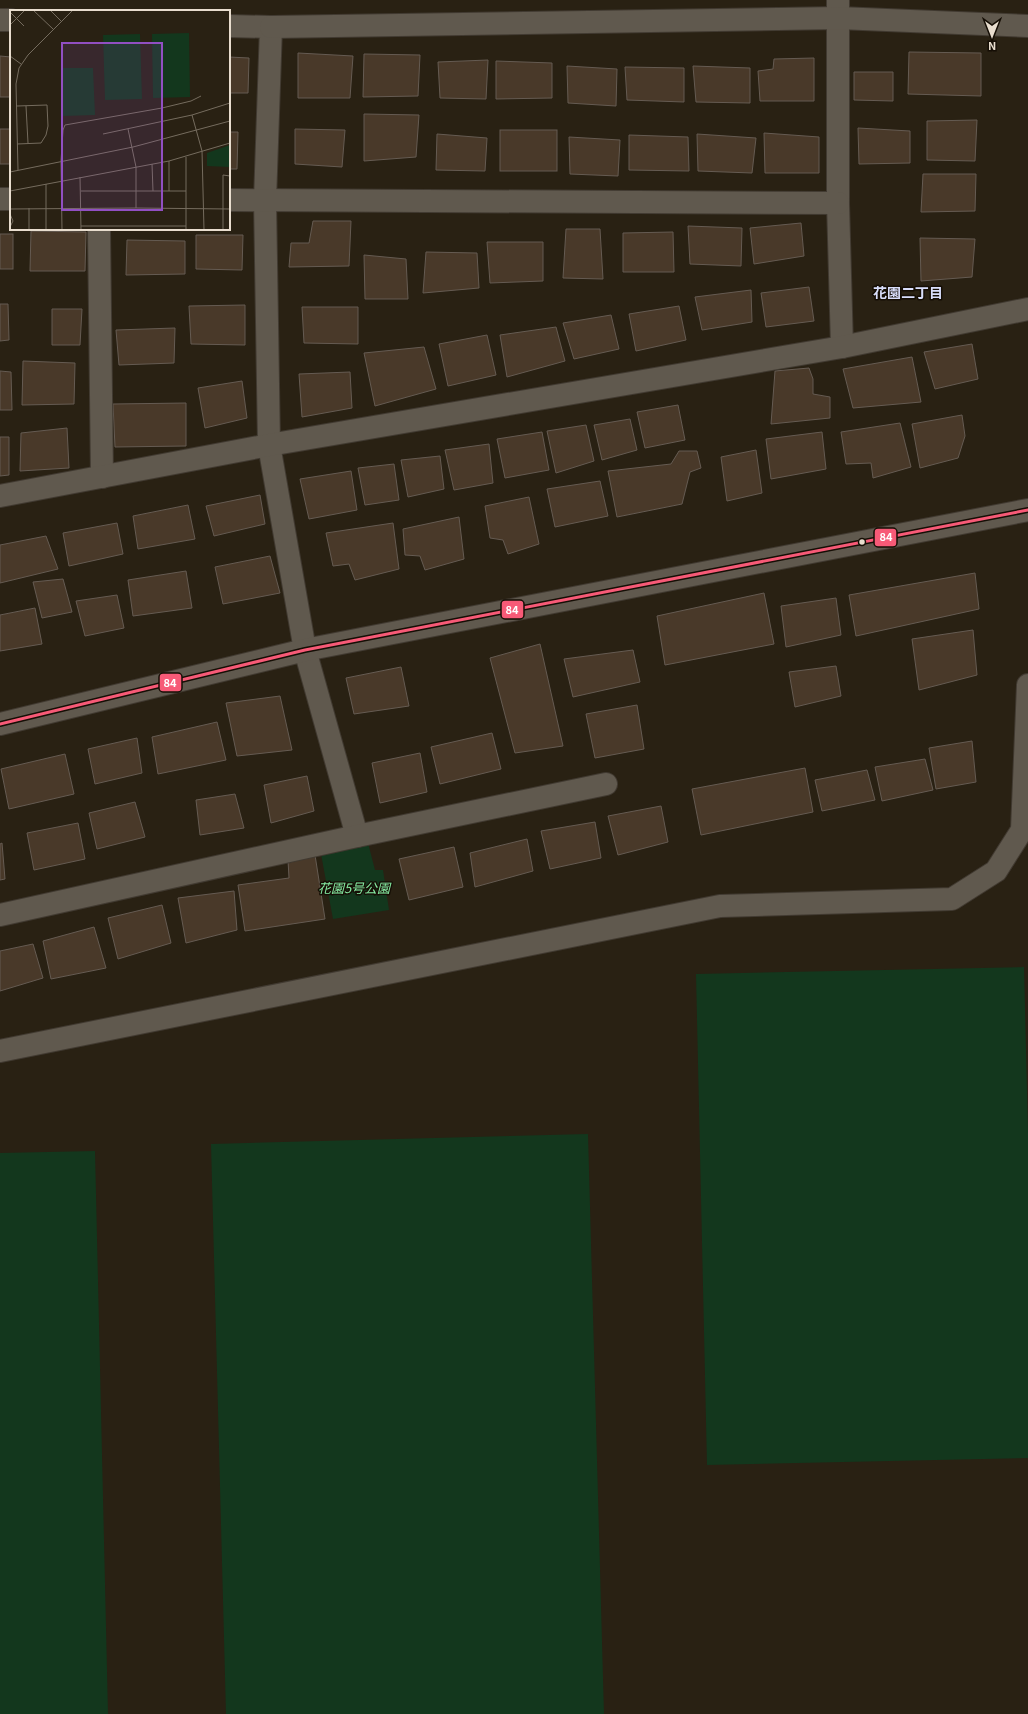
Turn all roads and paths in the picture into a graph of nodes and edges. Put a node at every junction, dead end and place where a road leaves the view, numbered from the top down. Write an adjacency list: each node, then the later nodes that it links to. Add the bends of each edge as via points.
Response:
1 (839, 9): 3 (street); 4 (street); 7 (street)
2 (230, 26): 4 (street)
3 (1028, 26)
4 (271, 27): 6 (street)
5 (230, 200): 6 (street)
6 (264, 200): 7 (street); 11 (street)
7 (838, 203): 10 (street)
8 (99, 230): 12 (street)
9 (1028, 310): 10 (street)
10 (842, 347): 11 (street)
11 (269, 445): 12 (street); 15 (street)
12 (102, 477): 13 (street)
13 (0, 496)
14 (1028, 510): 15 (street)
15 (305, 650): 17 (street); 19 (street)
16 (1028, 685): 21 (street, via 1022,830 996,871 952,899 720,906)
17 (0, 724)
18 (606, 784): 19 (street)
19 (357, 836): 20 (street)
20 (0, 915)
21 (0, 1051)

